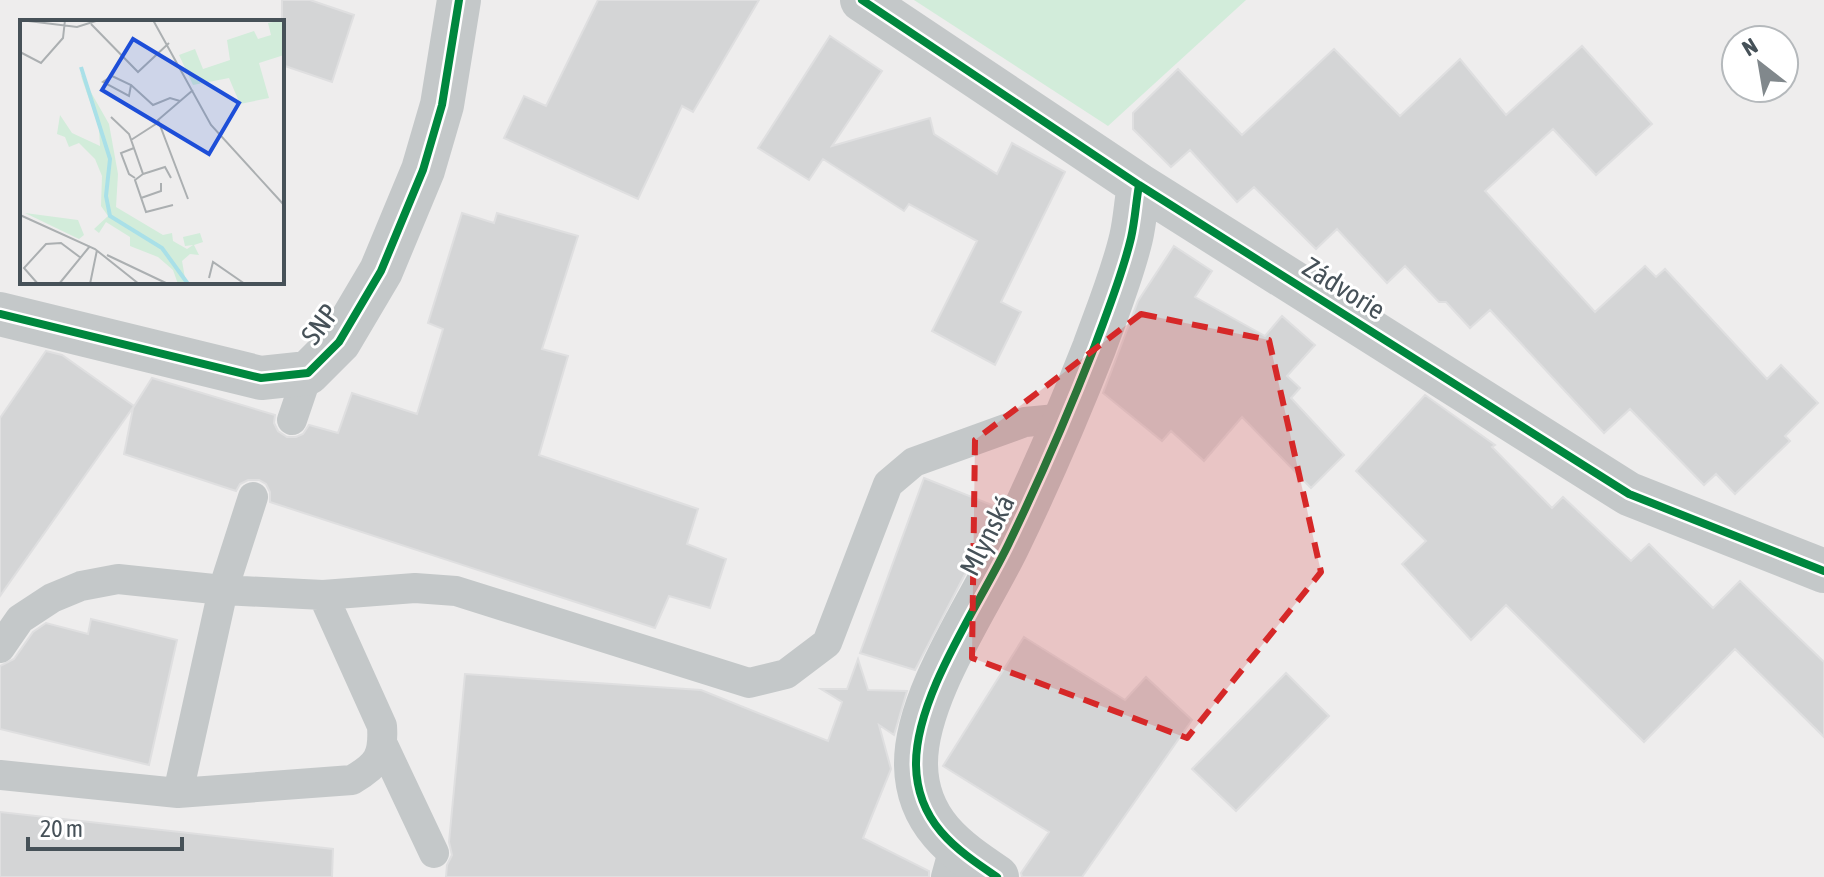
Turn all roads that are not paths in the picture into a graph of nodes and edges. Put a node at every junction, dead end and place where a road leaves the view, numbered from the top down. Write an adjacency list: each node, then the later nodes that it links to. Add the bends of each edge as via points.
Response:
1 (459, 0): 5 (street, SNP, via 442,105 423,170 381,271 339,342)
2 (862, 0): 3 (street, Zádvorie)
3 (1139, 185): 6 (street, Mlynská, via 1131,239); 9 (street, Zádvorie, via 1629,494)
4 (0, 314): 5 (street, SNP, via 261,378)
5 (308, 373): 7 (lane)
6 (1067, 418): 11 (lane, via 1025,422 914,462 888,484 827,643 786,674 749,683 456,591 415,588); 17 (street, Mlynská, via 1008,547 938,679 920,731 920,794)
7 (292, 420)
8 (253, 497): 10 (lane)
9 (1824, 571)
10 (223, 590): 11 (lane); 12 (lane, via 118,579 81,586 20,619); 15 (lane)
11 (323, 595): 13 (lane, via 382,726)
12 (0, 648)
13 (384, 747): 15 (lane, via 370,769 352,780); 16 (lane)
14 (0, 775): 15 (lane)
15 (178, 793)
16 (434, 853)
17 (950, 863): 18 (street, Mlynská)
18 (997, 877)

